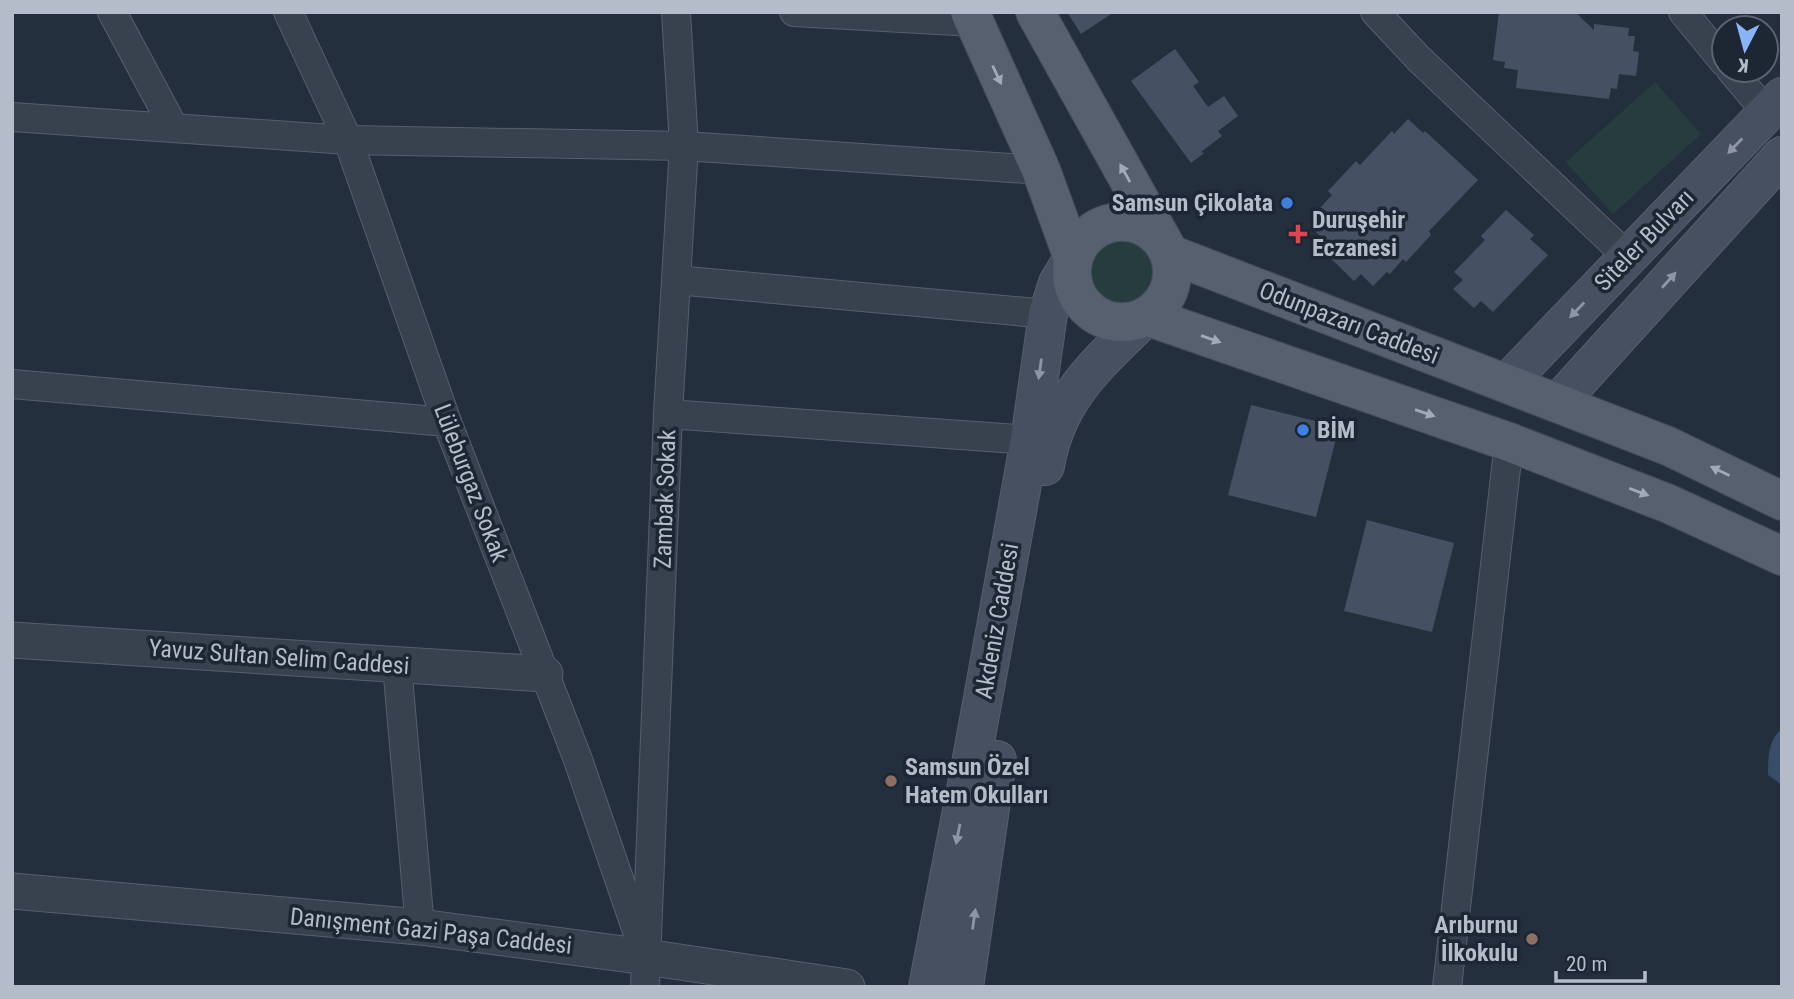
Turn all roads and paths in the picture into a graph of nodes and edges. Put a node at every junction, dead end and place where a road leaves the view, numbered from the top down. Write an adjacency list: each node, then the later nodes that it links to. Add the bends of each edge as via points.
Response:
1 (112, 12): 13 (street)
2 (288, 12): 14 (street, Lüleburgaz Sokak)
3 (676, 12): 15 (street, Zambak Sokak)
4 (794, 12): 8 (street)
5 (1035, 12): 18 (main road, one-way to 5)
6 (1375, 12): 19 (street)
7 (1683, 12): 9 (street)
8 (972, 17): 17 (main road, one-way to 17)
9 (1710, 45)
10 (1748, 84): 11 (street)
11 (1774, 105): 19 (main road, Siteler Bulvarı, one-way to 19)
12 (12, 117): 13 (street)
13 (174, 128): 14 (street)
14 (348, 140): 15 (street); 28 (street, Lüleburgaz Sokak)
15 (684, 146): 17 (street); 21 (street, Zambak Sokak)
16 (1782, 156): 26 (main road, Siteler Bulvarı, one-way to 16)
17 (1041, 170): 20 (main road)
18 (1170, 254): 20 (main road, via 1158,236 1141,224 1120,221 1099,226 1083,240); 23 (main road, via 1170,289); 24 (main road, Odunpazarı Caddesi)
19 (1628, 257): 24 (main road, Siteler Bulvarı, one-way to 24)
20 (1073, 258): 22 (main road, Akdeniz Caddesi, via 1058,283); 23 (main road, via 1072,275 1084,305 1113,321)
21 (676, 280): 22 (street); 27 (street, Zambak Sokak)
22 (1048, 314): 29 (main road, Akdeniz Caddesi, one-way to 29)
23 (1146, 316): 30 (main road, one-way to 30); 41 (main road, Akdeniz Caddesi, one-way to 23, via 1049,442 1067,402 1089,373)
24 (1507, 383): 26 (main road, Odunpazarı Caddesi)
25 (12, 384): 28 (street)
26 (1558, 403): 31 (main road, Odunpazarı Caddesi, one-way to 26, via 1668,446)
27 (668, 414): 29 (street); 38 (street, Zambak Sokak)
28 (447, 422): 35 (street, Lüleburgaz Sokak)
29 (1030, 440): 40 (main road, Akdeniz Caddesi, one-way to 40)
30 (1509, 442): 32 (main road, one-way to 32, via 1670,504); 42 (street)
31 (1782, 501)
32 (1782, 556)
33 (12, 640): 34 (street, Yavuz Sultan Selim Caddesi)
34 (397, 665): 35 (street, Yavuz Sultan Selim Caddesi); 37 (street)
35 (545, 674): 38 (street, Lüleburgaz Sokak, via 577,757)
36 (12, 891): 37 (street, Danışment Gazi Paşa Caddesi)
37 (420, 926): 38 (street, Danışment Gazi Paşa Caddesi)
38 (645, 972): 39 (street, Danışment Gazi Paşa Caddesi)
39 (847, 987)
40 (928, 987)
41 (964, 987)
42 (1447, 987)

